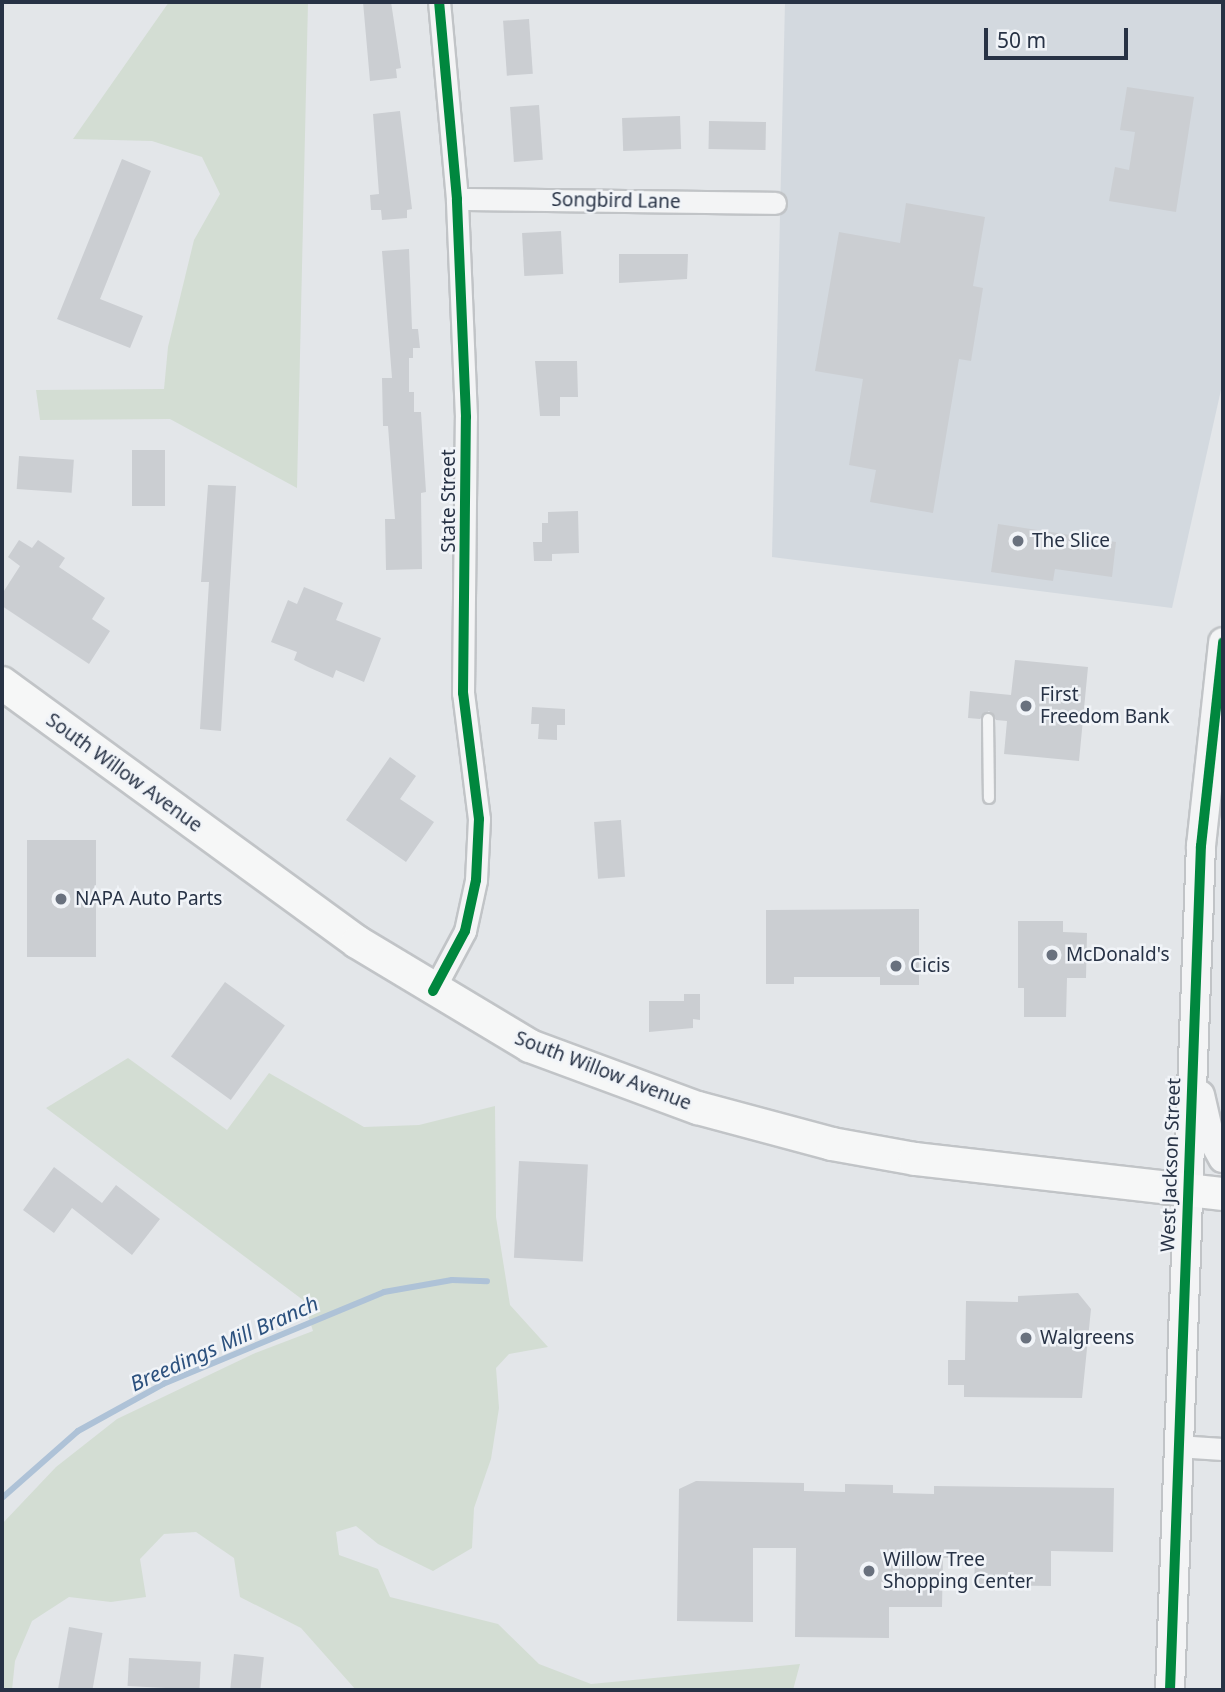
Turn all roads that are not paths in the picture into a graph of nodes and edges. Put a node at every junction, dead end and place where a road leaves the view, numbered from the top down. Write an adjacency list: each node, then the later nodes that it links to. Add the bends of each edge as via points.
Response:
1 (439, 2): 2 (street, State Street)
2 (457, 199): 3 (street, Songbird Lane); 8 (street, State Street, via 468,526 463,693 479,819 476,880 464,930)
3 (775, 203)
4 (1223, 642): 9 (street, West Jackson Street, via 1201,846)
5 (2, 685): 8 (main road, South Willow Avenue, via 336,928)
6 (988, 719): 7 (lane)
7 (989, 799)
8 (433, 990): 11 (main road, South Willow Avenue, via 530,1046 698,1108 832,1144 915,1160)
9 (1193, 1065): 10 (street, via 1208,1131); 11 (street, West Jackson Street)
10 (1223, 1158)
11 (1188, 1190): 12 (main road, South Willow Avenue); 13 (street, West Jackson Street)
12 (1223, 1194)
13 (1176, 1446): 14 (street); 15 (street, West Jackson Street)
14 (1223, 1449)
15 (1170, 1690)

